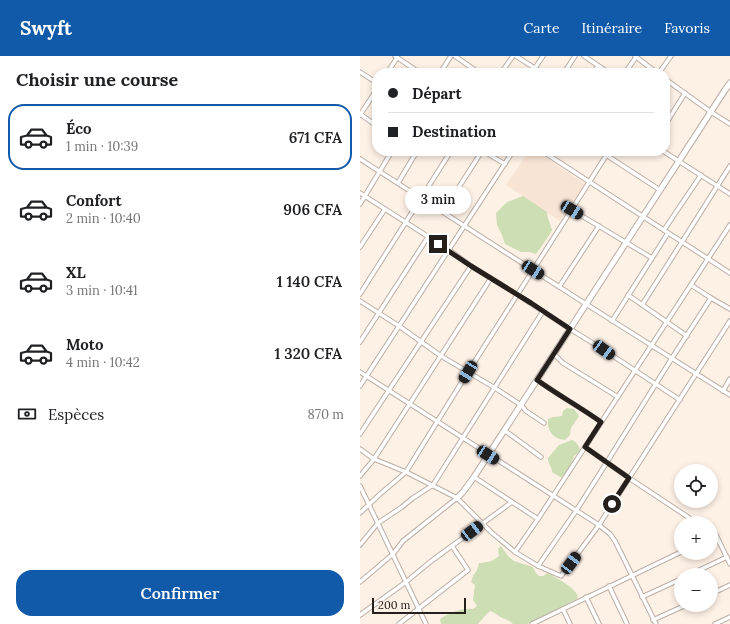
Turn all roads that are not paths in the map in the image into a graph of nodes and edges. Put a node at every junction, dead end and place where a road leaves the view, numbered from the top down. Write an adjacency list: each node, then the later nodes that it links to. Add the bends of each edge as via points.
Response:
1 (451, 56): 14 (street)
2 (455, 56): 15 (street)
3 (513, 56): 16 (street)
4 (516, 56): 17 (street)
5 (543, 56): 17 (street)
6 (575, 56): 18 (street)
7 (584, 56): 11 (street)
8 (635, 56): 20 (street); 21 (street)
9 (670, 56): 22 (street)
10 (396, 57): 12 (street); 13 (street)
11 (598, 66): 19 (street)
12 (390, 68)
13 (412, 68)
14 (443, 68)
15 (472, 68)
16 (505, 68)
17 (535, 68)
18 (567, 68)
19 (601, 68)
20 (628, 68)
21 (651, 68)
22 (662, 68)
23 (360, 72): 24 (street)
24 (372, 80)
25 (670, 82): 27 (street)
26 (730, 83): 29 (street)
27 (685, 93): 29 (street); 31 (street)
28 (372, 97): 30 (street)
29 (710, 112): 33 (street); 45 (street)
30 (360, 115): 32 (street)
31 (670, 117)
32 (372, 123)
33 (730, 124)
34 (670, 155): 45 (street)
35 (389, 156): 48 (street)
36 (415, 156): 51 (street)
37 (448, 156): 57 (street)
38 (480, 156): 61 (street)
39 (491, 156): 46 (street)
40 (510, 156): 46 (street)
41 (550, 156): 50 (street)
42 (605, 156): 50 (street)
43 (608, 156): 53 (street)
44 (360, 159): 48 (street)
45 (679, 161): 49 (street); 53 (street)
46 (505, 164): 65 (street)
47 (730, 166): 52 (street)
48 (379, 171): 51 (street); 56 (street)
49 (701, 175): 52 (street); 67 (street)
50 (590, 182): 60 (street); 62 (street)
51 (398, 183): 57 (street)
52 (718, 186): 55 (street); 73 (street)
53 (660, 190): 62 (street)
54 (360, 193): 56 (street)
55 (730, 194)
56 (365, 196): 58 (street); 59 (street)
57 (421, 198): 61 (street); 63 (street)
58 (360, 204)
59 (384, 209): 63 (street); 74 (street)
60 (572, 210): 66 (street); 79 (street)
61 (444, 212): 65 (street)
62 (643, 216): 67 (street); 72 (street)
63 (406, 223): 71 (street); 84 (street)
64 (730, 225): 68 (street)
65 (464, 226): 75 (street); 79 (street)
66 (599, 226): 72 (street); 83 (street)
67 (664, 230): 69 (street)
68 (726, 231): 70 (street); 77 (street)
69 (668, 233): 73 (street); 76 (street)
70 (730, 234)
71 (428, 237): 75 (street); 93 (street)
72 (626, 242): 76 (street); 89 (street)
73 (682, 242): 77 (street); 90 (street)
74 (360, 247)
75 (449, 250): 78 (street); 97 (street)
76 (652, 258): 86 (street)
77 (708, 259): 80 (street); 82 (street)
78 (471, 266): 81 (street); 101 (street)
79 (533, 270): 83 (street); 85 (street)
80 (730, 273)
81 (491, 278): 85 (street); 104 (street)
82 (691, 285): 87 (street); 96 (street)
83 (559, 287): 89 (street)
84 (360, 294)
85 (518, 295): 92 (street); 108 (street)
86 (628, 295): 90 (street); 94 (street)
87 (711, 298): 91 (street); 99 (street)
88 (360, 301): 93 (street)
89 (586, 304): 94 (street); 98 (street)
90 (642, 305): 96 (street)
91 (730, 309)
92 (543, 311): 98 (street); 115 (street)
93 (378, 313): 97 (street); 100 (street)
94 (612, 320): 102 (street)
95 (730, 321): 109 (street)
96 (667, 322): 99 (street); 102 (street)
97 (399, 326): 101 (street); 110 (street)
98 (570, 329): 103 (street); 106 (street)
99 (687, 336): 105 (street)
100 (360, 342)
101 (420, 342): 104 (street); 117 (street)
102 (651, 346): 105 (street); 106 (street)
103 (554, 354): 112 (street); 119 (street)
104 (440, 356): 108 (street); 121 (street)
105 (672, 358): 109 (street); 113 (street)
106 (635, 371): 113 (street); 119 (street)
107 (360, 372): 110 (street)
108 (468, 372): 115 (street); 123 (street)
109 (696, 374): 116 (street); 120 (street)
110 (366, 376): 114 (street); 117 (street)
111 (730, 379): 116 (street)
112 (537, 380): 122 (street); 124 (street)
113 (656, 384): 120 (street); 134 (street)
114 (360, 386)
115 (495, 388): 122 (street); 128 (street)
116 (722, 390): 118 (street)
117 (389, 391): 121 (street); 127 (street)
118 (730, 395)
119 (618, 397): 124 (street)
120 (680, 400): 138 (street)
121 (409, 404): 123 (street); 133 (street)
122 (521, 406): 125 (street); 126 (street)
123 (438, 422): 128 (street); 135 (street)
124 (601, 422): 129 (street)
125 (544, 423)
126 (504, 430): 131 (street); 132 (street)
127 (360, 434)
128 (462, 438): 131 (street); 140 (street)
129 (585, 447): 134 (street); 141 (street)
130 (360, 450): 133 (street)
131 (488, 455): 137 (street); 141 (street)
132 (541, 456)
133 (374, 459): 135 (street); 136 (street)
134 (607, 462): 138 (street); 145 (street)
135 (406, 472): 140 (street); 144 (street)
136 (360, 476)
137 (474, 477): 142 (street); 143 (street)
138 (629, 478): 147 (street); 151 (street)
139 (360, 486): 144 (street)
140 (433, 486): 142 (street); 149 (street)
141 (553, 496): 145 (street); 148 (street)
142 (457, 498): 150 (street); 156 (street, via 403,541)
143 (512, 502): 148 (street); 150 (street)
144 (369, 504): 146 (street); 149 (street)
145 (576, 510): 151 (street); 160 (street)
146 (360, 513)
147 (687, 516)
148 (538, 519): 155 (street)
149 (378, 523): 153 (street); 156 (street)
150 (482, 524): 154 (street); 155 (street)
151 (599, 525): 160 (street, via 561,576); 162 (street, via 615,541)
152 (718, 540): 158 (street)
153 (360, 545)
154 (452, 546): 164 (street); 171 (street, via 468,570)
155 (515, 552): 160 (street)
156 (393, 554): 163 (street); 164 (street)
157 (674, 555): 162 (street)
158 (727, 557): 159 (street); 161 (street)
159 (730, 564)
160 (538, 566)
161 (704, 568)
162 (632, 575): 167 (street); 170 (street)
163 (360, 582)
164 (406, 582): 171 (street); 174 (street)
165 (674, 582): 170 (street)
166 (730, 585): 168 (street)
167 (609, 586): 169 (street); 183 (street)
168 (718, 591)
169 (586, 597): 172 (street); 182 (street)
170 (642, 597): 176 (street)
171 (418, 609): 178 (street); 179 (street)
172 (563, 609): 177 (street); 181 (street)
173 (674, 611): 176 (street)
174 (360, 615)
175 (730, 617): 185 (street)
176 (654, 620): 184 (street)
177 (540, 622): 180 (street)
178 (399, 624)
179 (426, 624)
180 (532, 624)
181 (570, 624)
182 (599, 624)
183 (627, 624)
184 (656, 624)
185 (715, 624)

